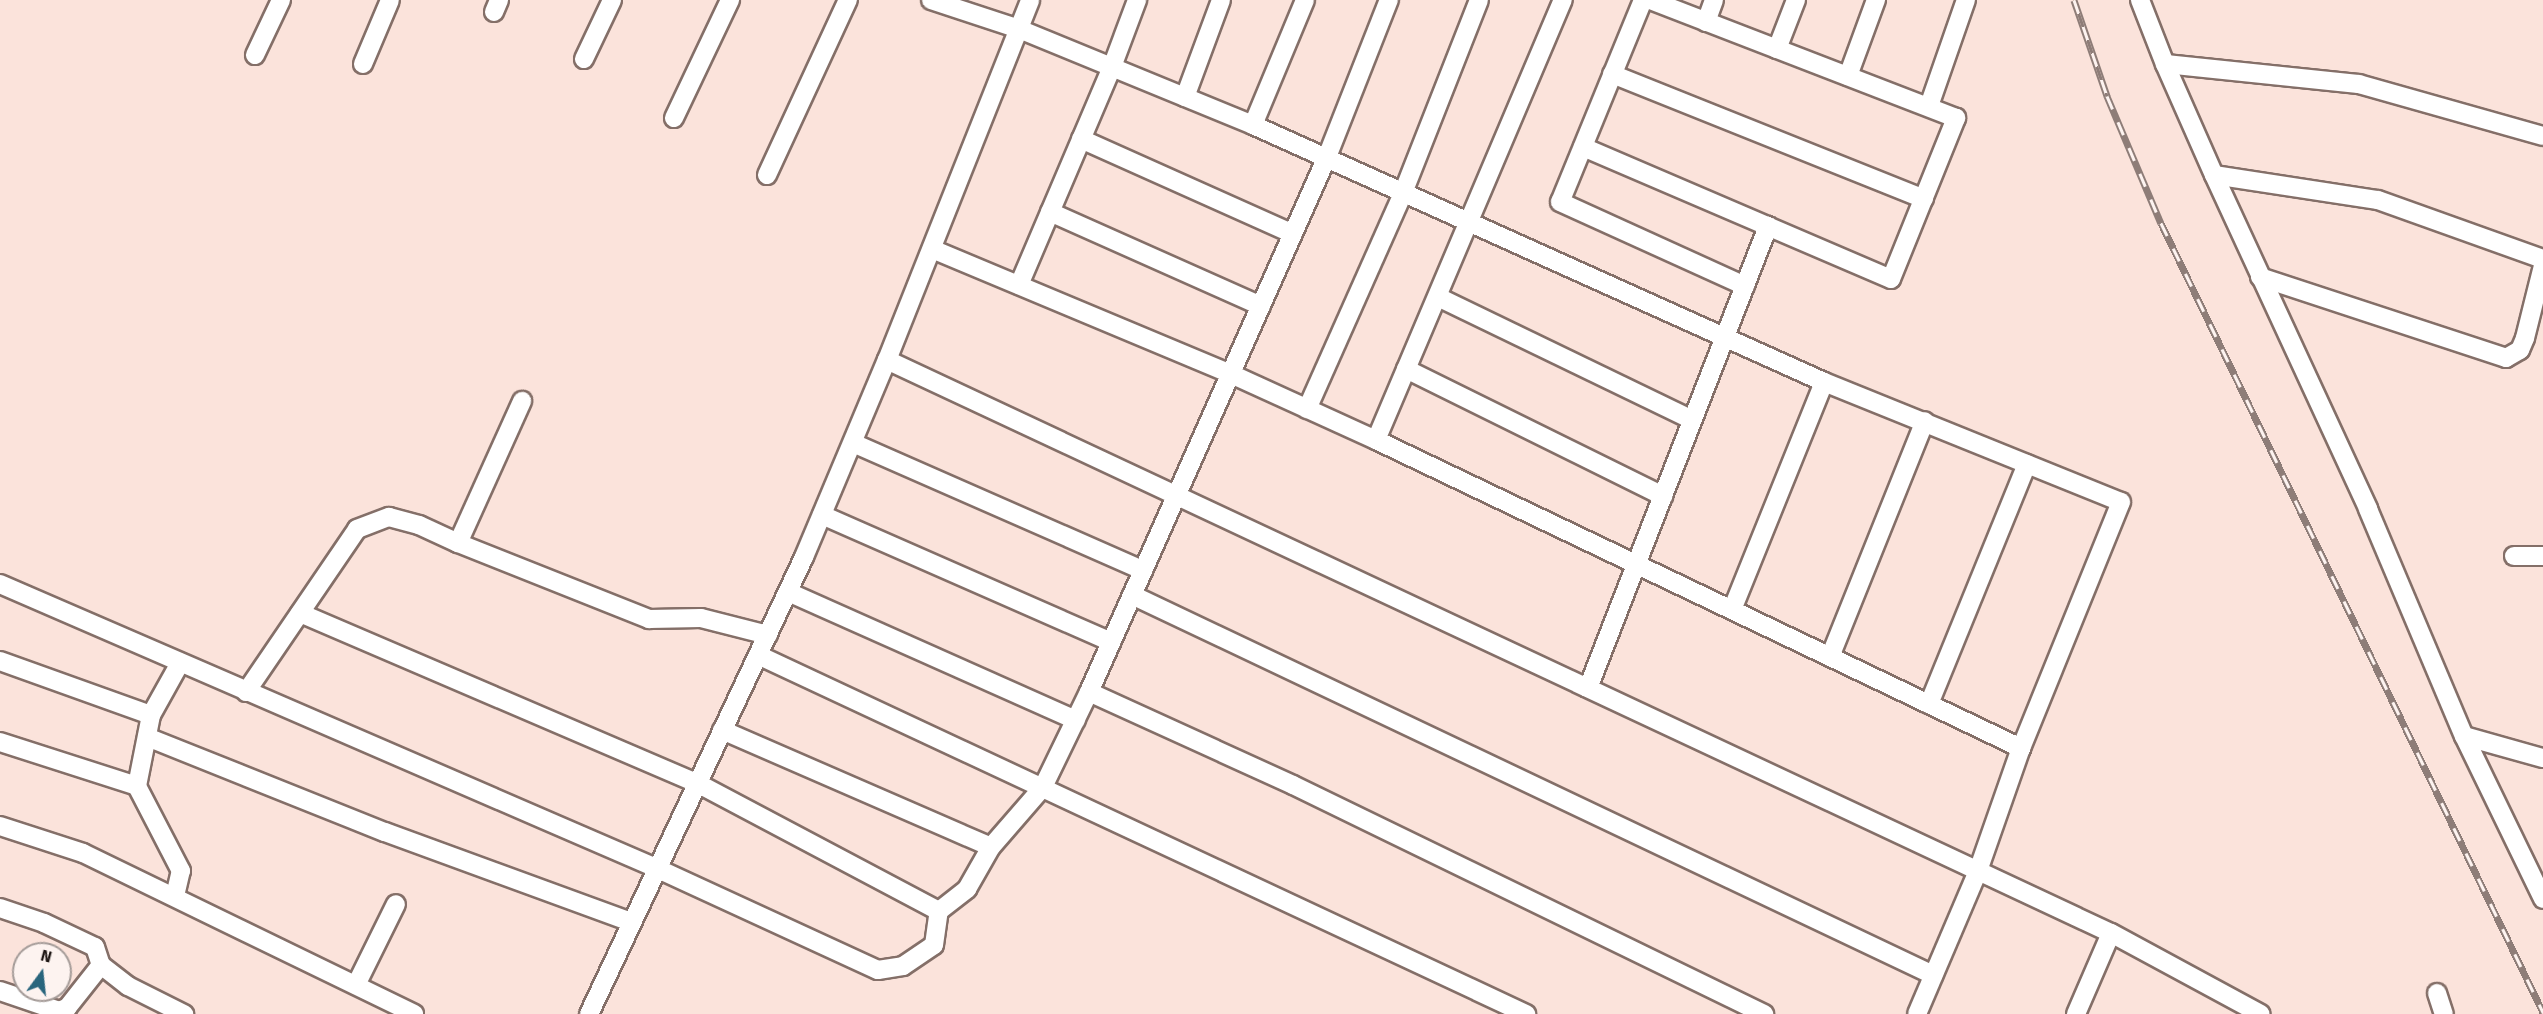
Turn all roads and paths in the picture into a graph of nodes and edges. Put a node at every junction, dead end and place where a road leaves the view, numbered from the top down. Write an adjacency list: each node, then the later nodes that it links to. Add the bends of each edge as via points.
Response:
1 (281, 0): 24 (street)
2 (390, 0): 26 (street)
3 (612, 0): 25 (street)
4 (730, 0): 33 (street)
5 (848, 0): 39 (street)
6 (931, 0): 22 (street)
7 (1030, 0): 22 (street)
8 (1137, 0): 28 (street)
9 (1221, 0): 31 (street)
10 (1305, 0): 34 (street)
11 (1389, 0): 38 (street)
12 (1479, 0): 41 (street)
13 (1563, 0): 44 (street)
14 (1642, 0): 29 (street)
15 (1650, 0): 21 (street)
16 (1714, 0): 21 (street)
17 (1796, 0): 23 (street)
18 (1876, 0): 30 (street)
19 (1966, 0): 32 (street)
20 (2140, 0): 27 (street)
21 (1706, 22): 23 (street)
22 (1019, 29): 28 (street); 47 (street)
23 (1777, 49): 30 (street)
24 (255, 55)
25 (584, 59)
26 (363, 64)
27 (2165, 64): 35 (street, via 2359,84); 40 (street)
28 (1112, 67): 31 (street); 36 (street)
29 (1612, 74): 37 (street); 42 (street)
30 (1848, 76): 32 (street)
31 (1185, 97): 34 (street)
32 (1929, 106): 42 (street, via 1956,118)
33 (674, 117)
34 (1253, 125): 38 (street)
35 (2543, 136)
36 (1081, 139): 43 (street); 46 (street)
37 (1583, 147): 45 (street); 52 (street, via 1560,202)
38 (1327, 157): 41 (street); 46 (street)
39 (766, 175)
40 (2214, 175): 48 (street, via 2378,200); 50 (street)
41 (1403, 193): 44 (street); 61 (street)
42 (1924, 199): 45 (street, via 1892,279)
43 (1050, 212): 51 (street); 54 (street)
44 (1470, 224): 53 (street); 55 (street)
45 (1768, 226): 52 (street)
46 (1293, 234): 54 (street)
47 (932, 249): 51 (street); 56 (street)
48 (2543, 259)
49 (2543, 266): 50 (street, via 2520,350 2506,358)
50 (2260, 277): 93 (street, via 2368,509)
51 (1019, 285): 58 (street)
52 (1745, 286): 55 (street)
53 (1438, 297): 57 (street); 62 (street)
54 (1261, 306): 58 (street)
55 (1724, 339): 59 (street); 62 (street)
56 (887, 360): 65 (street); 67 (street)
57 (1407, 369): 64 (street); 68 (street)
58 (1231, 374): 61 (street); 67 (street)
59 (1824, 382): 63 (street); 78 (street)
60 (522, 401): 70 (street)
61 (1307, 409): 64 (street)
62 (1692, 420): 68 (street)
63 (1925, 421): 66 (street); 83 (street)
64 (1376, 440): 73 (street)
65 (853, 443): 69 (street); 74 (street)
66 (2027, 464): 89 (street); 96 (street, via 2121,502)
67 (1176, 496): 74 (street); 86 (street)
68 (1663, 496): 73 (street)
69 (822, 515): 76 (street); 81 (street)
70 (458, 543): 79 (street, via 419,525 389,517 357,529); 80 (street, via 649,619 701,618)
71 (2514, 555): 72 (street)
72 (2543, 556)
73 (1636, 564): 78 (street); 86 (street)
74 (1143, 570): 77 (street)
75 (0, 584): 85 (street)
76 (788, 592): 80 (street); 91 (street)
77 (1132, 595): 81 (street); 113 (street)
78 (1732, 610): 83 (street)
79 (300, 614): 87 (street); 98 (street)
80 (768, 635): 82 (street)
81 (1111, 642): 88 (street)
82 (758, 655): 92 (street); 100 (street)
83 (1830, 657): 89 (street)
84 (0, 662): 90 (street)
85 (180, 663): 87 (street); 90 (street)
86 (1588, 688): 104 (street)
87 (246, 692): 103 (street)
88 (1089, 692): 91 (street); 122 (street, via 1293,785)
89 (1929, 704): 96 (street)
90 (151, 715): 94 (street)
91 (1076, 720): 100 (street)
92 (722, 730): 98 (street); 102 (street)
93 (2464, 736): 97 (street); 106 (street)
94 (147, 737): 99 (street); 110 (street, via 385,832)
95 (0, 742): 99 (street)
96 (2021, 748): 104 (street)
97 (2543, 758)
98 (697, 783): 103 (street); 109 (street)
99 (136, 786): 105 (street, via 181,871)
100 (1043, 787): 102 (street); 121 (street)
101 (0, 826): 105 (street, via 83,853)
102 (991, 847): 109 (street, via 967,889)
103 (656, 868): 109 (street, via 879,970 903,966 934,945); 110 (street)
104 (1978, 871): 111 (street); 113 (street)
105 (175, 896): 114 (street)
106 (2543, 899)
107 (396, 904): 114 (street)
108 (0, 908): 112 (street, via 95,947)
109 (939, 911)
110 (631, 922): 118 (street)
111 (2111, 933): 117 (street); 124 (street)
112 (101, 965): 115 (street, via 67,1008 59,1011); 119 (street, via 128,986)
113 (1934, 975): 123 (street)
114 (356, 985): 120 (street)
115 (0, 991)
116 (2437, 993): 126 (street)
117 (2228, 1006): 125 (street)
118 (594, 1013)
119 (184, 1014)
120 (414, 1014)
121 (1526, 1014)
122 (1764, 1014)
123 (1917, 1014)
124 (2076, 1014)
125 (2261, 1014)
126 (2444, 1014)

